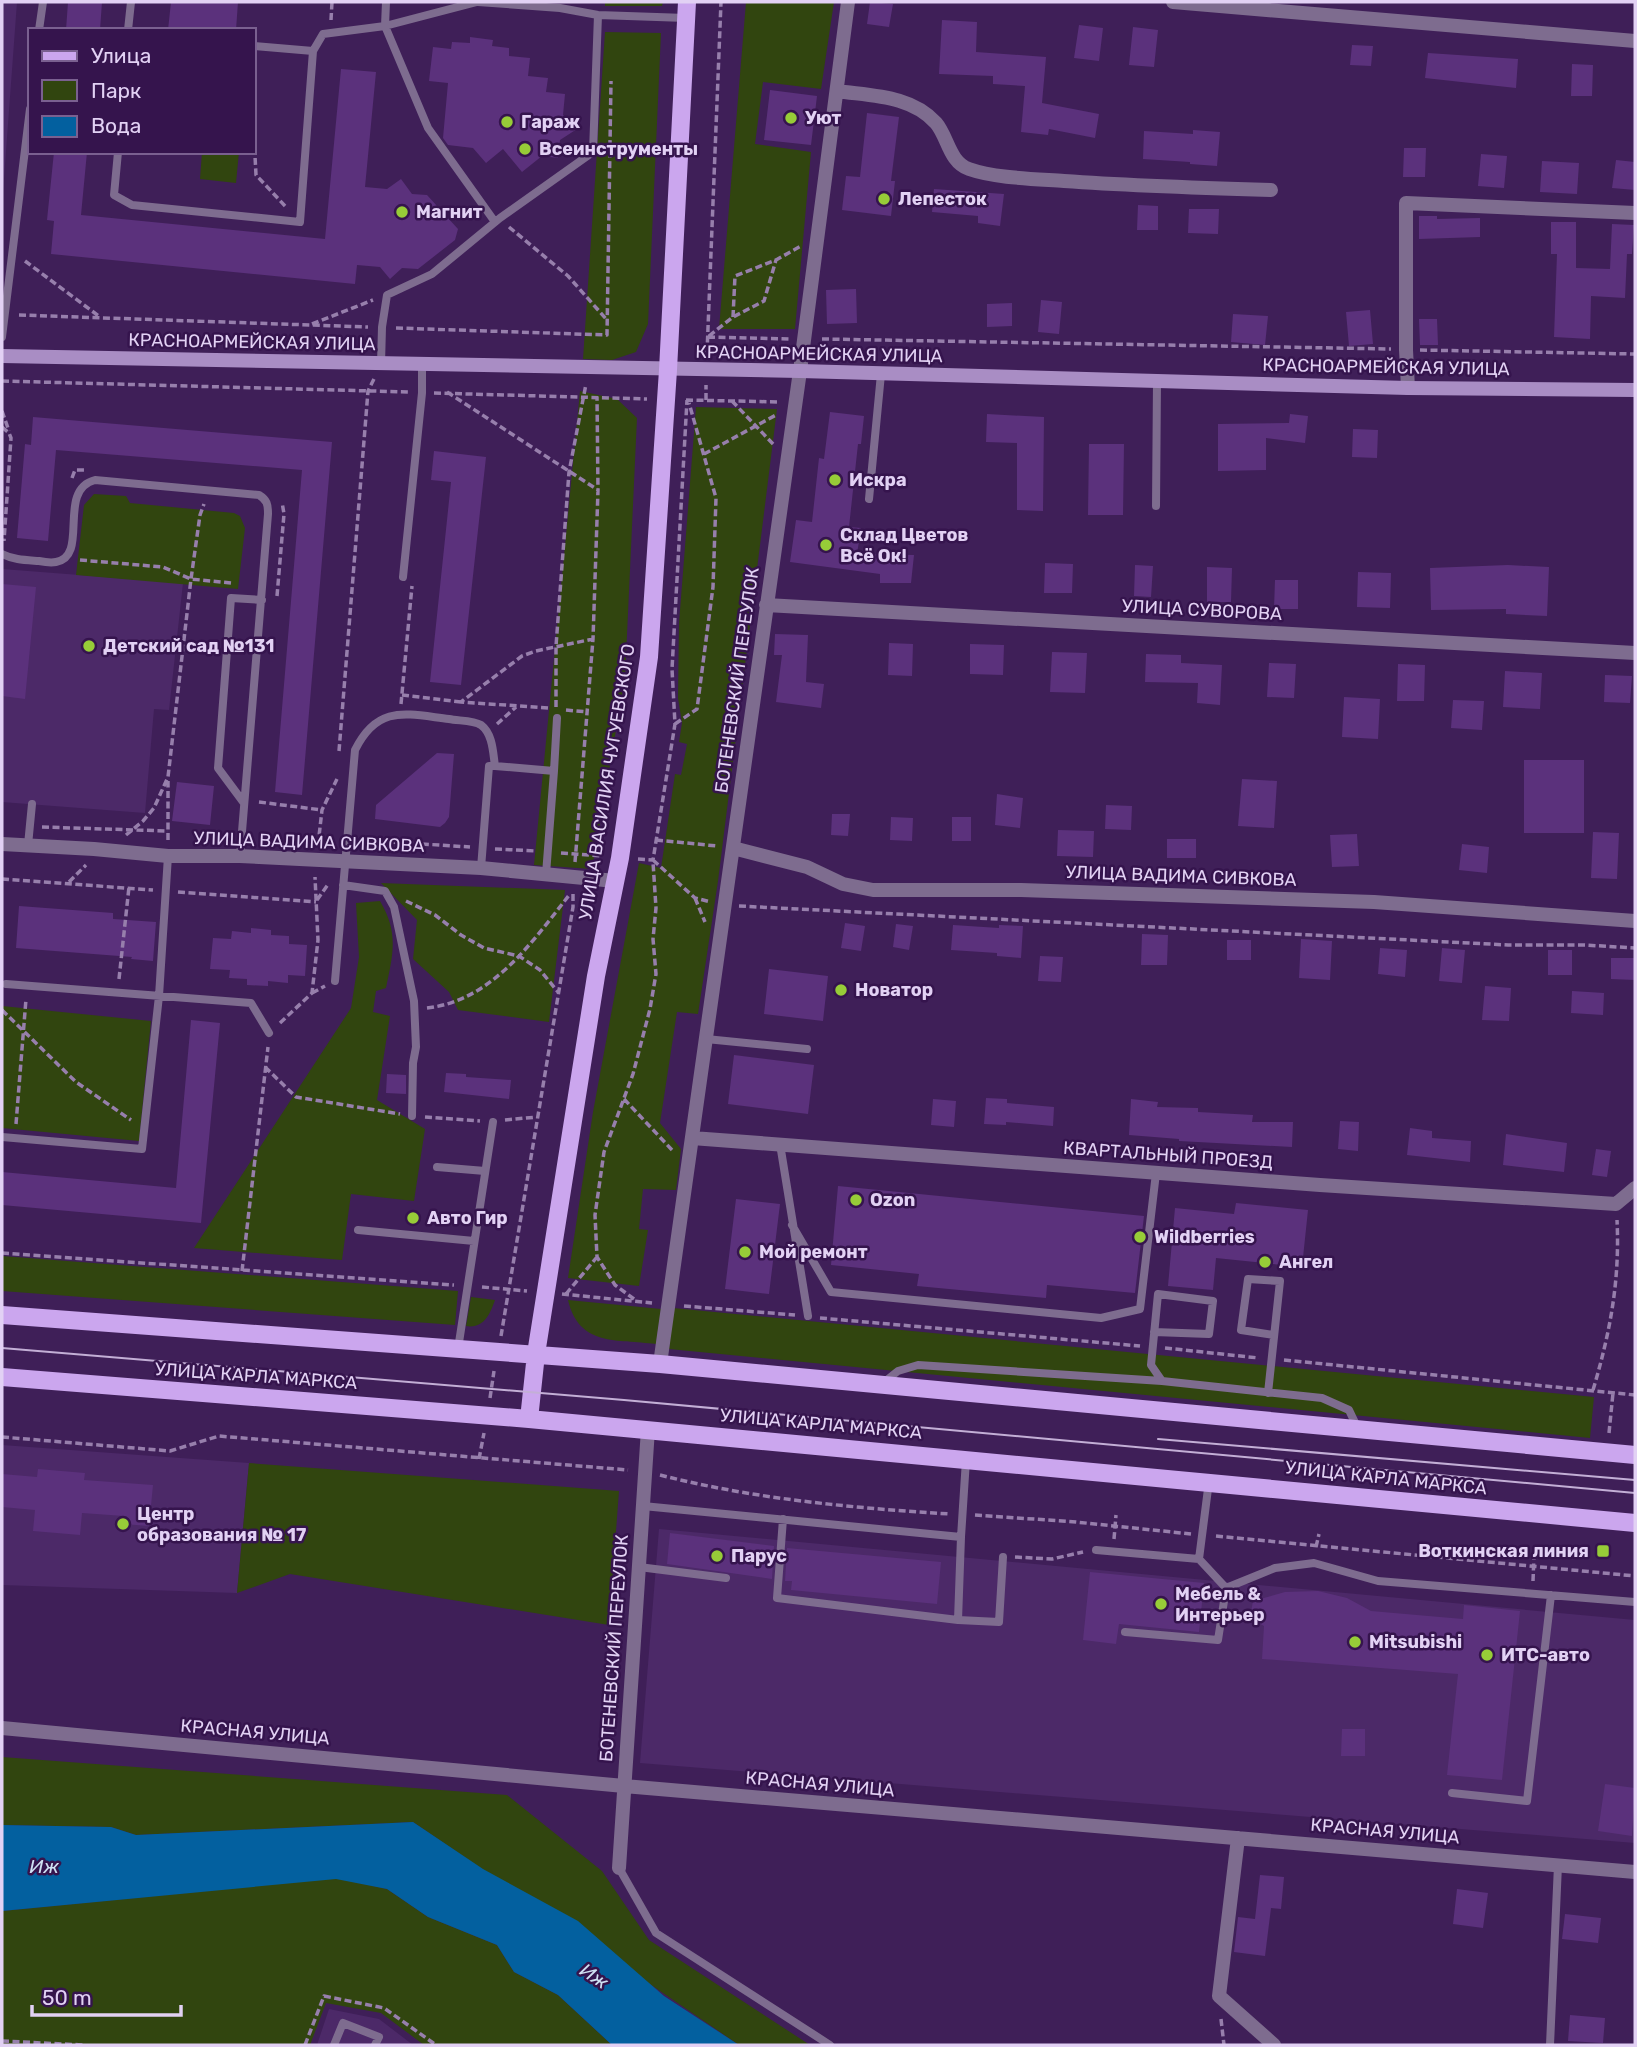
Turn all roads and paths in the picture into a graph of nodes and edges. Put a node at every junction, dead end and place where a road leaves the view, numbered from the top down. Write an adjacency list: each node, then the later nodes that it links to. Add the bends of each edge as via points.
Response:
1 (43, 2): 12 (lane)
2 (131, 2): 13 (lane)
3 (386, 2): 11 (lane)
4 (478, 2): 8 (lane); 10 (lane)
5 (721, 2): 37 (path)
6 (848, 2): 18 (street, БОТЕНЕВСКИЙ ПЕРЕУЛОК)
7 (1173, 2): 14 (street)
8 (458, 4): 11 (lane)
9 (686, 10): 10 (lane); 45 (main road, УЛИЦА ВАСИЛИЯ ЧУГУЕВСКОГО)
10 (598, 15): 24 (lane, via 593,152)
11 (385, 26): 16 (lane, via 323,34); 24 (lane, via 428,128)
12 (39, 28)
13 (128, 28)
14 (1635, 41)
15 (256, 46): 16 (lane)
16 (313, 51): 25 (lane)
17 (612, 71): 33 (path)
18 (837, 91): 22 (street, via 900,100 915,108 936,123 960,166 972,170 1146,187); 26 (street, БОТЕНЕВСКИЙ ПЕРЕУЛОК)
19 (28, 126): 27 (lane)
20 (118, 154): 25 (lane, via 114,195 132,205)
21 (255, 154): 25 (path, via 257,175)
22 (1271, 190)
23 (1635, 213): 39 (street, via 1406,203)
24 (497, 220): 29 (lane, via 432,274); 33 (path, via 568,276)
25 (300, 222)
26 (818, 235): 28 (path); 38 (street, БОТЕНЕВСКИЙ ПЕРЕУЛОК)
27 (13, 251): 30 (lane); 32 (path)
28 (776, 260): 31 (path, via 764,301); 31 (path, via 735,276)
29 (387, 295): 34 (path); 35 (lane)
30 (5, 315): 32 (path); 36 (lane)
31 (733, 317): 37 (path)
32 (102, 318): 34 (path)
33 (607, 321): 35 (path, via 607,335)
34 (310, 325): 35 (path)
35 (382, 327): 42 (lane)
36 (2, 337)
37 (708, 337): 38 (path); 46 (path)
38 (805, 339): 39 (path); 47 (street, БОТЕНЕВСКИЙ ПЕРЕУЛОК)
39 (1406, 349): 40 (path); 51 (street)
40 (1635, 354)
41 (2, 356): 42 (street, КРАСНОАРМЕЙСКАЯ УЛИЦА)
42 (380, 364): 43 (street, КРАСНОАРМЕЙСКАЯ УЛИЦА)
43 (422, 365): 44 (street, КРАСНОАРМЕЙСКАЯ УЛИЦА); 54 (lane)
44 (590, 369): 45 (street, КРАСНОАРМЕЙСКАЯ УЛИЦА); 56 (path)
45 (668, 370): 46 (street, КРАСНОАРМЕЙСКАЯ УЛИЦА); 58 (main road, УЛИЦА ВАСИЛИЯ ЧУГУЕВСКОГО)
46 (706, 370): 47 (street, КРАСНОАРМЕЙСКАЯ УЛИЦА)
47 (800, 371): 48 (street, КРАСНОАРМЕЙСКАЯ УЛИЦА); 61 (street, БОТЕНЕВСКИЙ ПЕРЕУЛОК)
48 (881, 374): 49 (street, КРАСНОАРМЕЙСКАЯ УЛИЦА); 74 (lane)
49 (1157, 381): 51 (street, КРАСНОАРМЕЙСКАЯ УЛИЦА); 75 (lane)
50 (2, 382): 53 (path)
51 (1408, 388): 52 (street, КРАСНОАРМЕЙСКАЯ УЛИЦА)
52 (1635, 390)
53 (368, 391): 54 (path); 95 (path)
54 (422, 393): 55 (path); 78 (lane)
55 (447, 393): 56 (path); 69 (path)
56 (583, 397): 57 (path); 69 (path)
57 (597, 397): 58 (path); 72 (path)
58 (666, 399): 59 (path); 118 (main road, УЛИЦА ВАСИЛИЯ ЧУГУЕВСКОГО, via 649,657)
59 (688, 400): 60 (path); 66 (path); 93 (path, via 672,669)
60 (732, 401): 61 (path); 64 (path)
61 (796, 403): 64 (path); 67 (street, БОТЕНЕВСКИЙ ПЕРЕУЛОК)
62 (2, 411): 65 (path)
63 (2, 427): 65 (path)
64 (755, 427): 66 (path); 67 (path)
65 (9, 433): 76 (path, via 12,443)
66 (704, 454): 93 (path, via 716,498 713,587 697,709)
67 (788, 458): 84 (street, БОТЕНЕВСКИЙ ПЕРЕУЛОК)
68 (88, 471): 70 (path, via 73,472)
69 (569, 472): 72 (path); 86 (path)
70 (71, 490)
71 (209, 490): 77 (lane, via 90,481 77,493); 79 (path, via 200,515); 80 (lane, via 259,495 267,502)
72 (598, 490): 85 (path)
73 (281, 498): 81 (path, via 284,514)
74 (869, 499)
75 (1156, 506)
76 (3, 549): 77 (lane, via 12,559 56,562)
77 (67, 555): 79 (path, via 83,561 163,567)
78 (404, 577)
79 (191, 579): 80 (path); 99 (path)
80 (263, 586): 81 (path); 82 (lane)
81 (278, 588): 83 (path)
82 (262, 600): 101 (lane); 101 (lane, via 231,598 218,768)
83 (277, 601)
84 (766, 605): 87 (street, УЛИЦА СУВОРОВА); 112 (street, БОТЕНЕВСКИЙ ПЕРЕУЛОК)
85 (593, 639): 86 (path); 91 (path)
86 (556, 646): 89 (path, via 522,656); 92 (path)
87 (1635, 653)
88 (402, 695): 89 (path)
89 (461, 702): 90 (path)
90 (516, 707): 92 (path); 94 (path)
91 (588, 712): 92 (path); 115 (path)
92 (556, 713): 98 (lane)
93 (675, 724): 108 (path)
94 (488, 733): 96 (lane); 120 (lane, via 478,723 400,713 372,726 355,750)
95 (339, 753)
96 (495, 766): 98 (lane); 111 (lane, via 489,766)
97 (338, 767): 100 (path, via 337,781 322,810 259,803)
98 (554, 771): 114 (lane)
99 (169, 777): 104 (path, via 154,808); 105 (path)
100 (260, 790)
101 (244, 803): 117 (lane)
102 (32, 804): 103 (lane)
103 (29, 826): 104 (path); 110 (lane)
104 (132, 830): 105 (path); 106 (path)
105 (168, 831): 116 (path)
106 (123, 838)
107 (359, 839): 111 (path)
108 (656, 840): 112 (path); 119 (path)
109 (2, 844): 110 (street, УЛИЦА ВАДИМА СИВКОВА)
110 (28, 845): 113 (street, УЛИЦА ВАДИМА СИВКОВА)
111 (483, 848): 114 (path); 121 (lane)
112 (733, 848): 130 (street, БОТЕНЕВСКИЙ ПЕРЕУЛОК); 131 (street, УЛИЦА ВАДИМА СИВКОВА, via 873,890 1021,890 1374,902)
113 (94, 849): 116 (street, УЛИЦА ВАДИМА СИВКОВА); 125 (path)
114 (547, 852): 115 (path); 122 (lane)
115 (575, 854): 118 (path); 123 (path)
116 (168, 856): 117 (street, УЛИЦА ВАДИМА СИВКОВА); 139 (lane)
117 (240, 856): 120 (street, УЛИЦА ВАДИМА СИВКОВА)
118 (620, 858): 119 (path); 124 (main road, УЛИЦА ВАСИЛИЯ ЧУГУЕВСКОГО)
119 (653, 860): 130 (path, via 695,898); 147 (path, via 656,974)
120 (344, 862): 121 (street, УЛИЦА ВАДИМА СИВКОВА); 126 (lane)
121 (481, 868): 122 (street, УЛИЦА ВАДИМА СИВКОВА)
122 (546, 874): 123 (street, УЛИЦА ВАДИМА СИВКОВА)
123 (574, 876): 124 (street, УЛИЦА ВАДИМА СИВКОВА)
124 (615, 881): 175 (main road, УЛИЦА ВАСИЛИЯ ЧУГУЕВСКОГО)
125 (69, 882)
126 (343, 885): 128 (lane); 134 (lane)
127 (129, 887): 137 (path)
128 (385, 891): 133 (path, via 436,915 484,948); 140 (lane, via 394,907)
129 (316, 901): 143 (path, via 312,993)
130 (724, 906): 132 (path); 144 (street, БОТЕНЕВСКИЙ ПЕРЕУЛОК)
131 (1635, 921)
132 (1635, 948)
133 (519, 957): 138 (path, via 540,970); 138 (path, via 573,889); 140 (path, via 478,989 444,1006)
134 (335, 981)
135 (6, 984): 136 (lane)
136 (27, 986): 137 (lane); 142 (path)
137 (118, 992): 139 (lane)
138 (558, 992): 149 (path)
139 (159, 996): 143 (lane, via 251,1003); 151 (lane)
140 (415, 1009): 148 (lane)
141 (2, 1010): 142 (path)
142 (23, 1030): 151 (path, via 76,1083); 152 (path)
143 (270, 1033): 146 (path)
144 (706, 1039): 145 (lane); 154 (street, БОТЕНЕВСКИЙ ПЕРЕУЛОК)
145 (807, 1049)
146 (265, 1067): 148 (path, via 296,1097); 166 (path)
147 (624, 1099): 156 (path, via 673,1151); 165 (path, via 604,1152 595,1216)
148 (412, 1116): 150 (path)
149 (537, 1117): 150 (path); 174 (path)
150 (493, 1122): 158 (lane)
151 (145, 1129): 153 (lane, via 142,1149)
152 (16, 1133)
153 (2, 1137)
154 (692, 1138): 155 (street, КВАРТАЛЬНЫЙ ПРОЕЗД); 156 (street, БОТЕНЕВСКИЙ ПЕРЕУЛОК)
155 (779, 1144): 159 (street, КВАРТАЛЬНЫЙ ПРОЕЗД); 162 (lane)
156 (690, 1162): 176 (street, БОТЕНЕВСКИЙ ПЕРЕУЛОК)
157 (437, 1167): 158 (lane)
158 (485, 1171): 164 (lane)
159 (1156, 1173): 161 (street, КВАРТАЛЬНЫЙ ПРОЕЗД); 162 (lane, via 1140,1310 1101,1318 831,1292)
160 (1635, 1188): 161 (street)
161 (1616, 1204): 180 (path, via 1619,1256 1608,1339)
162 (792, 1225): 170 (lane)
163 (358, 1230): 164 (lane)
164 (474, 1241): 173 (lane)
165 (597, 1257): 167 (path); 168 (path, via 615,1285)
166 (242, 1271)
167 (566, 1294)
168 (637, 1301)
169 (2, 1315): 173 (main road)
170 (808, 1317)
171 (1154, 1332): 171 (lane, via 1158,1294 1213,1301 1209,1334); 178 (lane, via 1152,1365)
172 (1274, 1335): 172 (lane, via 1280,1281 1248,1279 1241,1330); 181 (lane)
173 (458, 1349): 174 (main road)
174 (498, 1352): 175 (main road); 183 (path)
175 (536, 1354): 176 (main road); 184 (main road, УЛИЦА ВАСИЛИЯ ЧУГУЕВСКОГО)
176 (660, 1364): 179 (main road)
177 (2, 1377): 183 (main road, УЛИЦА КАРЛА МАРКСА)
178 (1161, 1381): 179 (lane, via 918,1365 898,1371); 181 (lane)
179 (880, 1385): 186 (main road)
180 (1593, 1390)
181 (1268, 1392): 186 (lane, via 1322,1398 1349,1410)
182 (1613, 1392): 187 (path, via 1608,1433)
183 (487, 1415): 184 (main road, УЛИЦА КАРЛА МАРКСА); 190 (path)
184 (529, 1419): 185 (main road, УЛИЦА КАРЛА МАРКСА)
185 (648, 1429): 191 (main road, УЛИЦА КАРЛА МАРКСА); 192 (street, БОТЕНЕВСКИЙ ПЕРЕУЛОК)
186 (1358, 1429): 189 (main road)
187 (1622, 1434)
188 (2, 1437): 190 (path, via 170,1451 219,1436)
189 (1635, 1455)
190 (479, 1459): 192 (path)
191 (966, 1459): 193 (main road, УЛИЦА КАРЛА МАРКСА); 195 (lane)
192 (645, 1471): 194 (street, БОТЕНЕВСКИЙ ПЕРЕУЛОК); 195 (path, via 708,1487 877,1510)
193 (1209, 1481): 198 (main road, УЛИЦА КАРЛА МАРКСА); 200 (lane)
194 (643, 1506): 197 (lane); 207 (street, БОТЕНЕВСКИЙ ПЕРЕУЛОК)
195 (964, 1515): 199 (path); 201 (lane)
196 (1116, 1515): 199 (path)
197 (783, 1520): 201 (lane); 215 (lane, via 777,1598)
198 (1635, 1523)
199 (1115, 1526): 200 (path); 203 (path)
200 (1203, 1535): 206 (lane); 208 (path)
201 (961, 1537): 215 (lane)
202 (1096, 1549): 203 (lane); 205 (path, via 1052,1559)
203 (1113, 1551): 206 (lane)
204 (1534, 1555): 208 (path)
205 (1003, 1557): 215 (lane, via 999,1622)
206 (1199, 1559): 211 (lane)
207 (639, 1567): 210 (lane); 218 (street, БОТЕНЕВСКИЙ ПЕРЕУЛОК)
208 (1533, 1567): 209 (path); 212 (path)
209 (1635, 1576)
210 (726, 1578)
211 (1226, 1588): 212 (lane, via 1275,1568 1314,1563 1378,1581); 216 (lane, via 1218,1640)
212 (1533, 1594): 213 (lane)
213 (1551, 1595): 214 (lane); 219 (lane, via 1527,1801)
214 (1635, 1602)
215 (958, 1620)
216 (1125, 1632)
217 (2, 1728): 218 (street, КРАСНАЯ УЛИЦА)
218 (624, 1786): 220 (street, КРАСНАЯ УЛИЦА); 222 (street, БОТЕНЕВСКИЙ ПЕРЕУЛОК)
219 (1452, 1793)
220 (1238, 1838): 221 (street, КРАСНАЯ УЛИЦА); 229 (street, via 1219,1996)
221 (1558, 1865): 223 (street, КРАСНАЯ УЛИЦА); 230 (lane)
222 (619, 1868): 228 (lane, via 656,1933)
223 (1635, 1872)
224 (2, 2041): 225 (path)
225 (84, 2045)
226 (334, 2045): 227 (lane, via 342,2023 379,2037)
227 (375, 2045)
228 (830, 2045)
229 (1274, 2045)
230 (1550, 2045)

